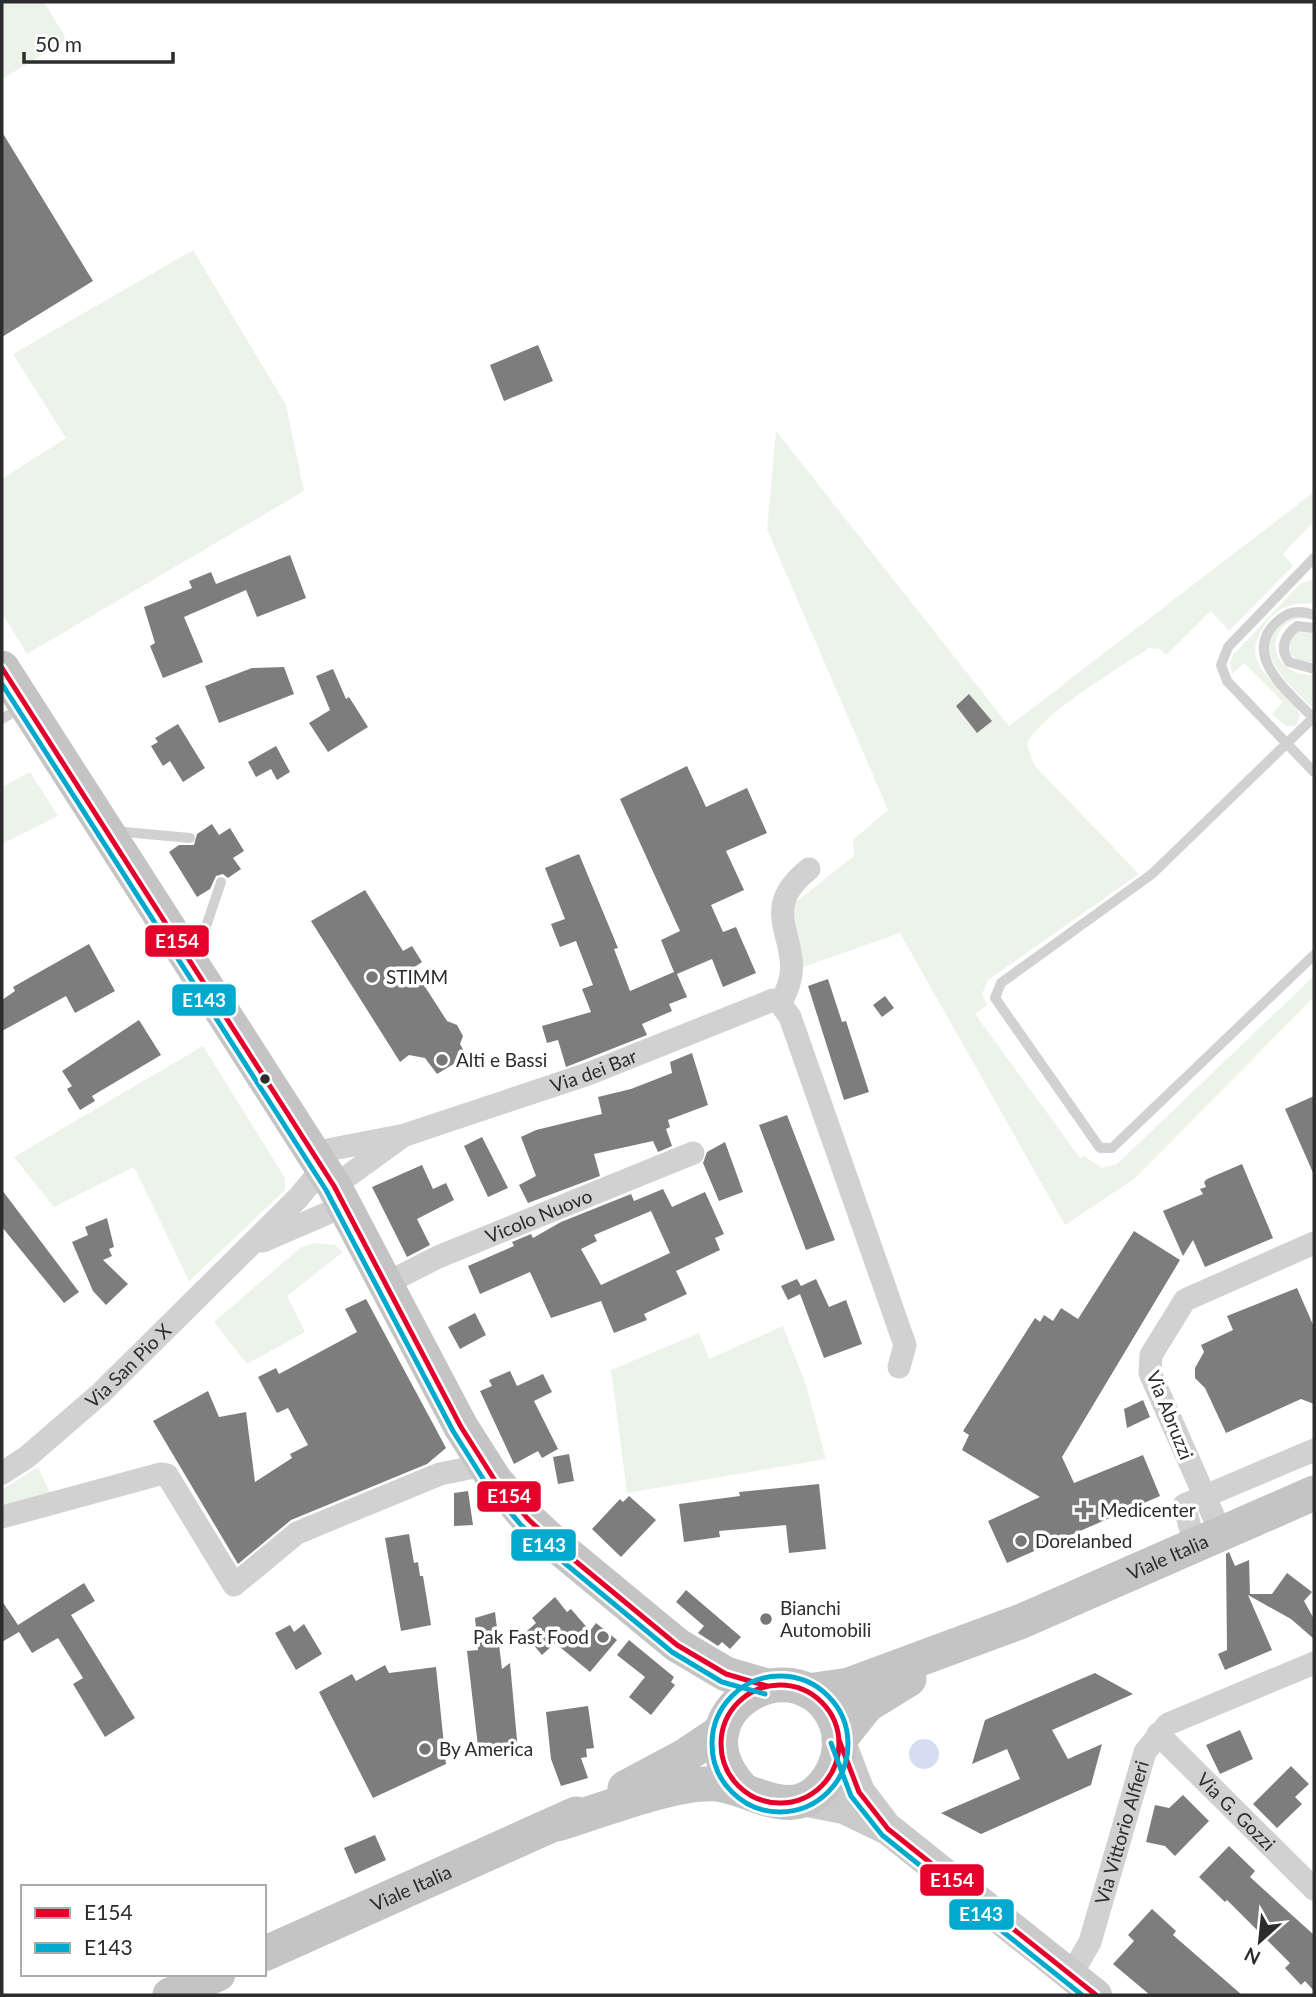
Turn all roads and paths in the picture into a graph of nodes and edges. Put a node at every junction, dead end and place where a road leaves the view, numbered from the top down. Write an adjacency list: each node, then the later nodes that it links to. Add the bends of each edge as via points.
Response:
1 (1314, 558): 8 (lane, via 1228,647 1221,665 1227,681)
2 (1314, 615): 7 (lane, via 1296,611 1277,621 1269,630 1263,652 1269,671)
3 (1314, 628): 5 (lane, via 1297,626 1283,646 1289,662)
4 (2, 668): 6 (main road)
5 (1314, 669)
6 (13, 712): 10 (main road)
7 (1314, 718): 8 (lane)
8 (1287, 743): 9 (lane); 14 (lane, via 1152,873 1001,983 995,998 1100,1148 1107,1150)
9 (1314, 772)
10 (107, 830): 11 (lane); 15 (main road)
11 (190, 838)
12 (809, 869): 16 (street, via 788,888 782,904 794,968)
13 (221, 883): 15 (lane)
14 (1314, 955)
15 (193, 966): 19 (main road)
16 (780, 1003): 17 (street, Via dei Bar, via 764,1001 588,1074); 23 (street, via 790,1017 905,1345)
17 (405, 1135): 19 (street, Via dei Bar); 19 (street, Via dei Bar)
18 (693, 1153): 22 (street, Vicolo Nuovo, via 450,1252)
19 (328, 1179): 21 (street, Via San Pio X); 21 (street, Via San Pio X); 22 (main road)
20 (1308, 1246): 28 (street, Via Abruzzi, via 1185,1300 1151,1355 1150,1373)
21 (247, 1248): 26 (street, Via San Pio X, via 102,1393)
22 (387, 1283): 25 (main road)
23 (899, 1367)
24 (1314, 1450): 28 (street)
25 (484, 1465): 29 (street, via 440,1474 297,1533 234,1585 167,1475); 32 (main road, via 546,1536)
26 (2, 1473)
27 (1314, 1493): 30 (main road, Viale Italia)
28 (1205, 1497): 30 (street, Via Abruzzi)
29 (2, 1517)
30 (1208, 1539): 31 (main road, Viale Italia)
31 (1022, 1621): 35 (main road, via 849,1685); 38 (main road, via 878,1695)
32 (677, 1645): 34 (main road, via 726,1674); 36 (main road, via 703,1677)
33 (1314, 1662): 37 (street, Via Vittorio Alfieri, via 1168,1724)
34 (767, 1686): 35 (main road, via 780,1684); 36 (main road, via 736,1704)
35 (808, 1691): 38 (main road, via 832,1714)
36 (722, 1729): 39 (main road, via 724,1764); 41 (main road, via 684,1757)
37 (1158, 1734): 43 (street, Via G. Gozzi); 45 (street, Via Vittorio Alfieri, via 1145,1752 1090,1942)
38 (839, 1740): 40 (main road, via 838,1756 826,1781); 42 (street, via 859,1792)
39 (743, 1790): 40 (main road, via 774,1802); 41 (main road, via 694,1785)
40 (802, 1800): 42 (street, via 844,1808)
41 (557, 1824): 44 (main road, Viale Italia)
42 (888, 1829): 45 (street)
43 (1314, 1889)
44 (266, 1953)
45 (1071, 1975): 48 (street)
46 (213, 1976): 47 (main road)
47 (170, 1995)
48 (1096, 1995)

